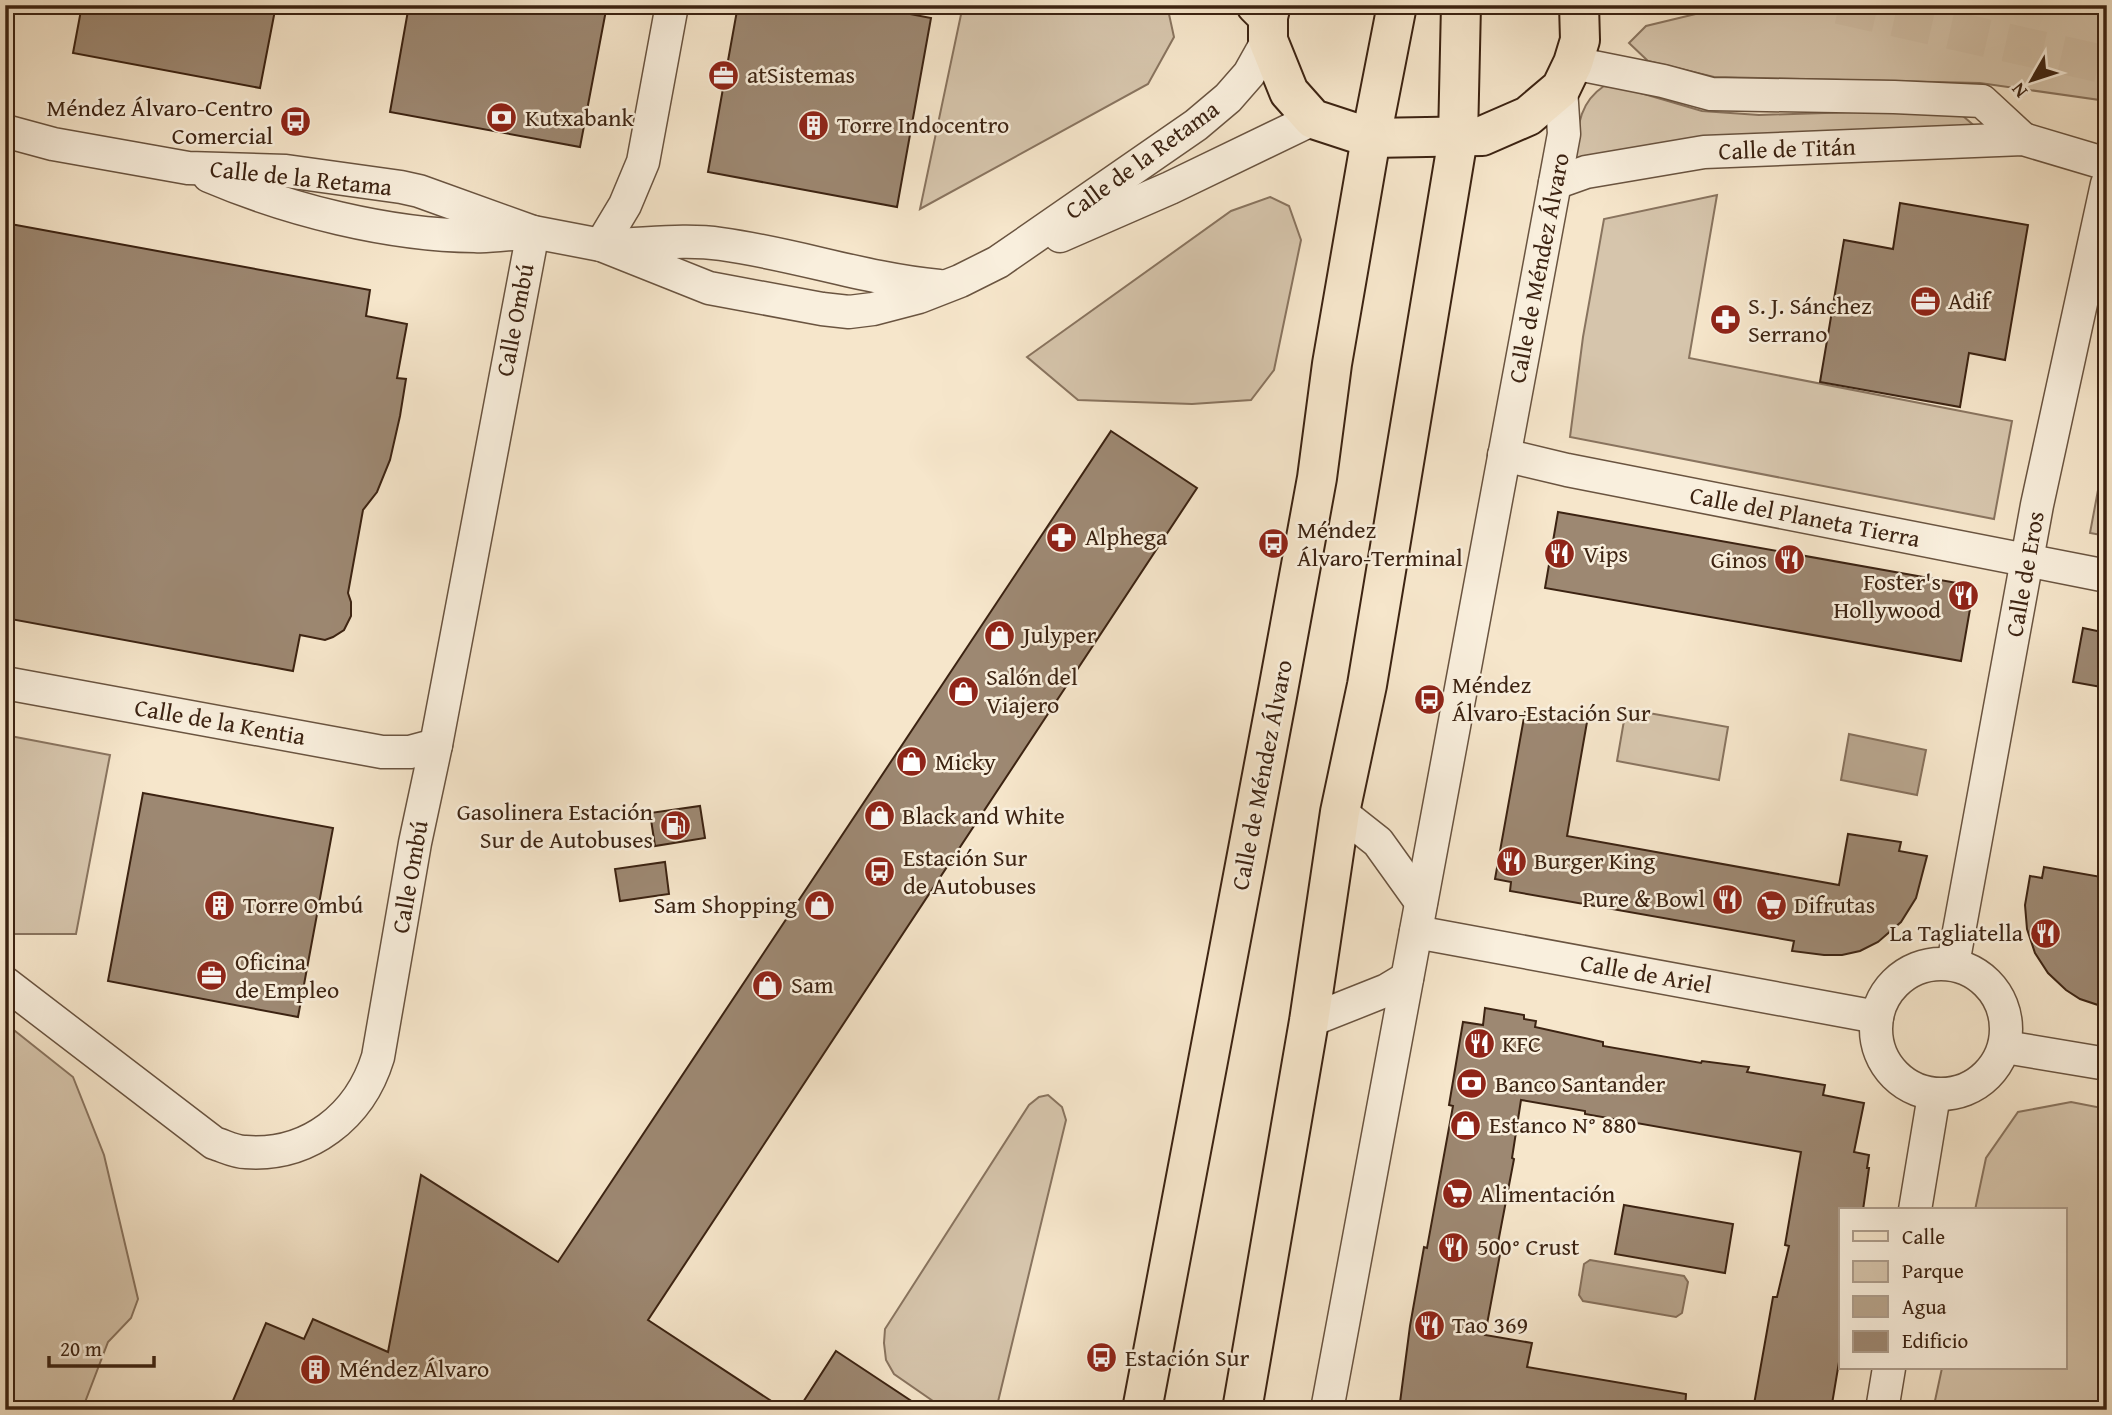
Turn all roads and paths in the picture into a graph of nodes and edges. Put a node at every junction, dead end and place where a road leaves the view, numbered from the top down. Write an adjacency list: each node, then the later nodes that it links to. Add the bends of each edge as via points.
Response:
1 (672, 5): 19 (street, via 643,162)
2 (1397, 5): 9 (main road, Calle de Méndez Álvaro)
3 (1461, 5): 10 (main road)
4 (1579, 5): 6 (main road, Calle de Méndez Álvaro, via 1580,40)
5 (1266, 17): 7 (main road, via 1289,92); 20 (street, Calle de la Retama, via 1248,74 1228,98)
6 (1567, 75): 10 (main road, via 1528,116 1482,136); 11 (street, Calle de Titán, via 1663,81 1711,94 1982,101); 16 (street, Calle de Méndez Álvaro, via 1564,134)
7 (1313, 119): 9 (main road); 20 (street, Calle de la Retama, via 1170,188)
8 (5, 131): 13 (street, Calle de la Retama)
9 (1371, 138): 10 (main road); 39 (main road, Calle de Méndez Álvaro, via 1317,478)
10 (1458, 138): 27 (main road, via 1367,685)
11 (2023, 139): 14 (street, Calle de Titán); 16 (street, Calle de Titán, via 1704,152 1586,172)
12 (5, 143): 13 (street, Calle de la Retama)
13 (53, 144): 15 (street, Calle de la Retama)
14 (2107, 164)
15 (188, 168): 18 (street, Calle de la Retama, via 286,171 373,182 419,191); 18 (street, Calle de la Retama, via 281,203 394,229 478,237)
16 (1555, 183): 22 (street, Calle de Méndez Álvaro)
17 (2107, 184): 23 (street, Calle de Eros)
18 (533, 232): 19 (street, Calle de la Retama); 26 (street, Calle Ombú)
19 (601, 245): 21 (street, Calle de la Retama, via 719,244); 21 (street, Calle de la Retama, via 709,288 849,312 893,305)
20 (998, 262): 21 (street, Calle de la Retama)
21 (943, 287)
22 (1504, 455): 23 (street, Calle del Planeta Tierra); 28 (street, Calle de Méndez Álvaro)
23 (2028, 561): 24 (street, Calle del Planeta Tierra); 29 (street, Calle de Eros)
24 (2107, 576)
25 (5, 683): 26 (street, Calle de la Kentia, via 382,752 410,752)
26 (436, 745): 31 (street, Calle Ombú, via 379,1057 358,1101 341,1121 320,1135 268,1152 242,1152 214,1143)
27 (1340, 812): 28 (street, via 1378,842); 33 (main road)
28 (1418, 917): 30 (street, Calle de Méndez Álvaro); 32 (street, Calle de Ariel)
29 (1953, 964): 32 (street, via 1932,964 1896,981 1883,998); 34 (street, via 1973,971 1990,985 2002,1004 2007,1025)
30 (1407, 978): 33 (street); 41 (street, Calle de Méndez Álvaro)
31 (5, 982)
32 (1877, 1017): 36 (street, via 1876,1038 1895,1076 1913,1089)
33 (1309, 1021): 40 (main road)
34 (2005, 1047): 35 (street); 36 (street, via 1995,1068 1978,1084 1957,1093)
35 (2107, 1064)
36 (1934, 1095): 37 (street)
37 (1915, 1208)
38 (1889, 1370): 42 (street)
39 (1142, 1410)
40 (1242, 1410)
41 (1327, 1410)
42 (1882, 1410)

